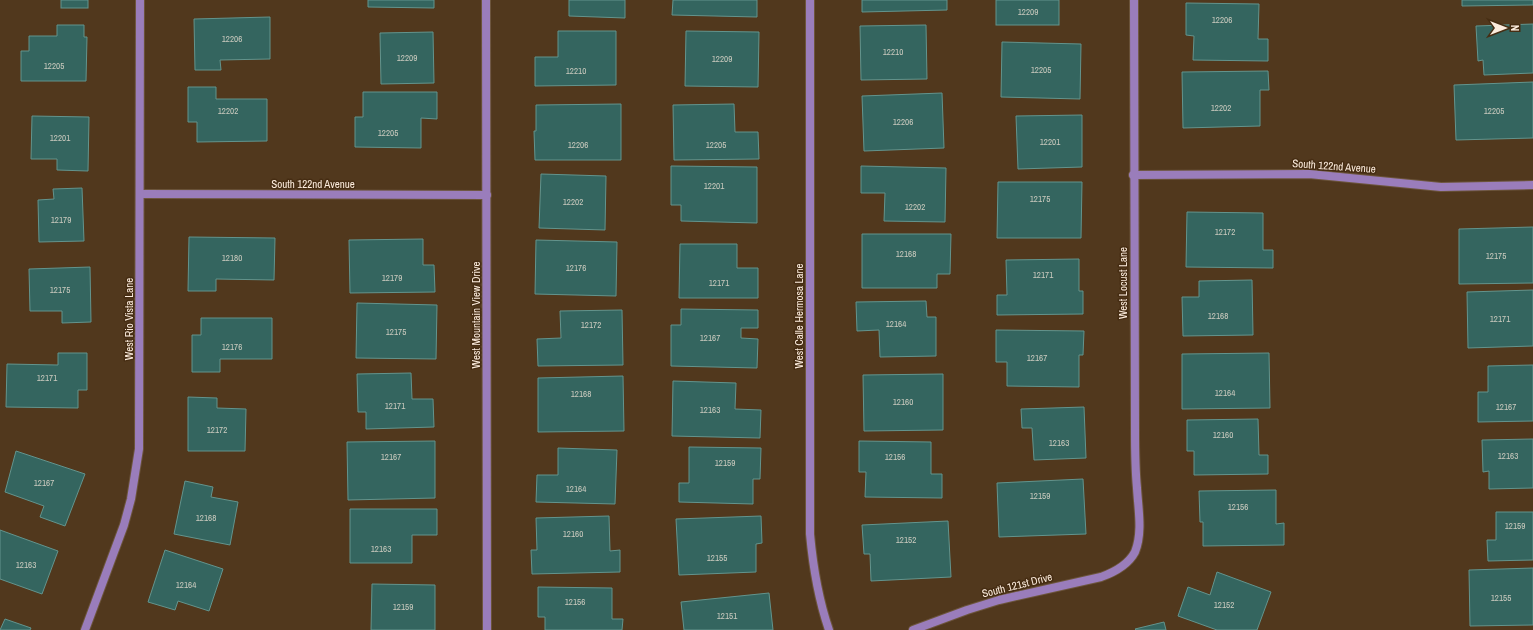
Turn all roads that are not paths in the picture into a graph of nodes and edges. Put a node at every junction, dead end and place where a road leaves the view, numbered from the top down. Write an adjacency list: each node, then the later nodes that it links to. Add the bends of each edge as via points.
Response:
1 (140, 0): 7 (street, West Rio Vista Lane)
2 (486, 0): 8 (street, West Mountain View Drive)
3 (810, 0): 12 (street, West Calle Hermosa Lane, via 810,534 815,581)
4 (1134, 0): 5 (street, West Locust Lane)
5 (1133, 174): 6 (street, South 122nd Avenue, via 1309,174 1434,186); 9 (street, West Locust Lane, via 1135,459 1139,521 1135,552)
6 (1533, 185)
7 (140, 194): 8 (street, South 122nd Avenue); 10 (street, West Rio Vista Lane, via 140,427 136,475 124,525)
8 (487, 195): 11 (street, West Mountain View Drive)
9 (1127, 563): 13 (street, South 121st Drive, via 1101,577 999,600)
10 (85, 630)
11 (487, 630)
12 (829, 630)
13 (913, 630)

